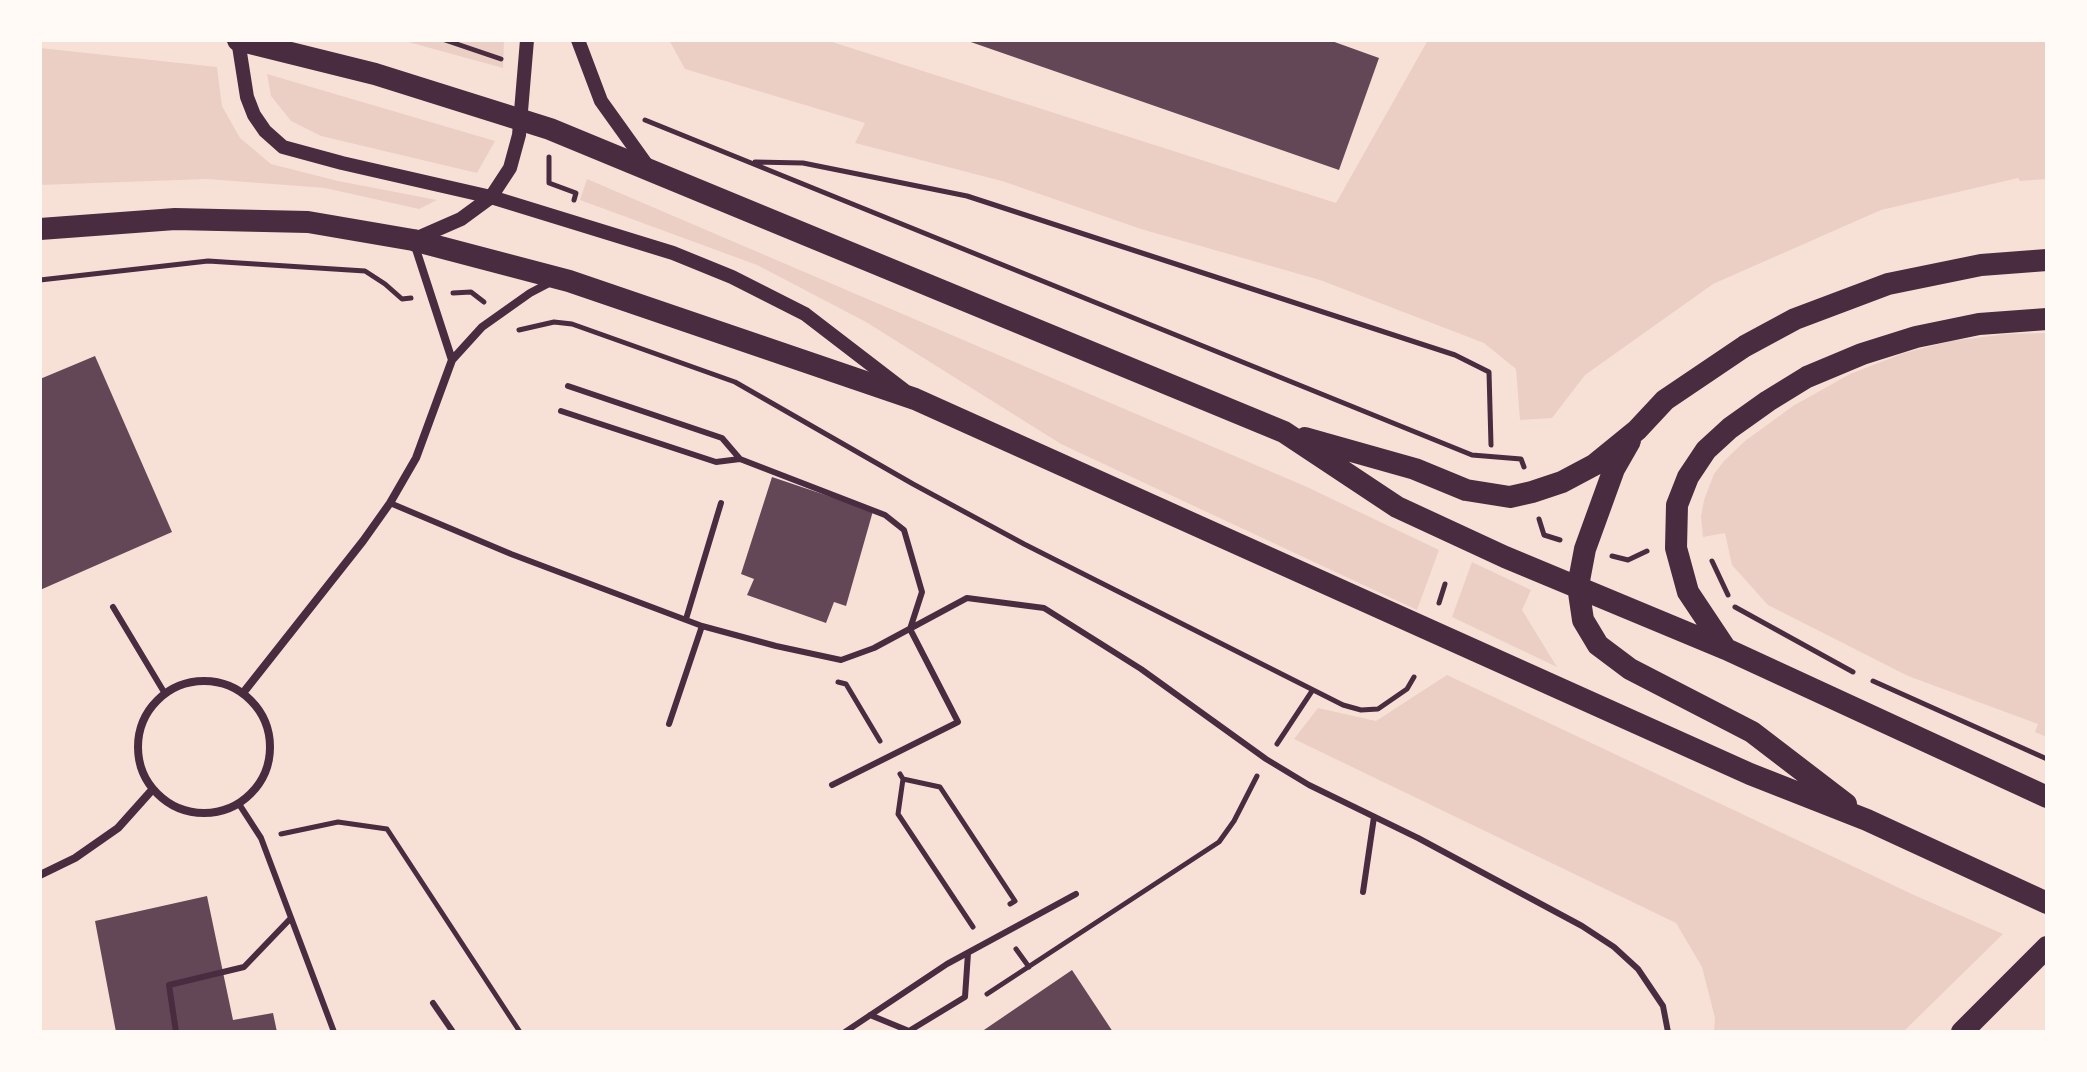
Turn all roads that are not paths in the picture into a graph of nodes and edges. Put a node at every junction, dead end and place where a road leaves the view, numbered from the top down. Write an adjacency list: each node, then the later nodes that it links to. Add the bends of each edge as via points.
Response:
1 (238, 40): 4 (highway, via 375,74); 6 (street, via 254,115 283,147)
2 (527, 40): 4 (street)
3 (578, 40): 5 (street, via 601,101)
4 (521, 120): 5 (highway); 6 (street, via 510,168)
5 (651, 171): 17 (highway)
6 (491, 197): 8 (street, via 461,219); 14 (street, via 673,253 732,277 805,314)
7 (40, 229): 8 (highway, via 161,219 251,219 308,222)
8 (413, 240): 10 (highway); 12 (street)
9 (2047, 260): 16 (highway, via 1981,265 1900,281 1795,319 1665,400)
10 (559, 278): 12 (street, via 482,327); 14 (highway)
11 (2047, 319): 26 (highway, via 1979,324 1862,354 1807,377 1706,450 1677,505 1676,548 1688,592)
12 (452, 360): 19 (street, via 416,458)
13 (568, 386): 18 (lane, via 722,438)
14 (915, 399): 35 (highway, via 1750,774)
15 (561, 411): 18 (lane, via 716,462)
16 (1637, 430): 17 (highway, via 1594,465 1562,482 1510,497 1466,490 1415,469); 21 (highway, via 1614,469 1585,549)
17 (1284, 432): 21 (highway, via 1397,507)
18 (740, 459): 25 (lane, via 885,515 904,530 922,592)
19 (390, 503): 23 (lane); 28 (street)
20 (721, 503): 23 (lane)
21 (1578, 586): 26 (highway); 35 (highway, via 1583,620 1598,645 1630,669 1752,732)
22 (113, 607): 27 (lane)
23 (686, 619): 24 (lane)
24 (702, 626): 25 (lane, via 841,660); 29 (lane)
25 (910, 629): 30 (lane, via 958,722); 34 (lane, via 967,598 1044,608 1141,669 1266,759)
26 (1726, 649): 32 (highway)
27 (164, 692): 28 (street, via 187,681 215,680); 31 (street, via 142,718 137,742 141,771)
28 (243, 693): 33 (street, via 266,722 270,756 254,791)
29 (669, 724)
30 (832, 785)
31 (152, 790): 33 (street, via 187,812); 36 (street, via 118,828)
32 (2047, 797)
33 (239, 804): 40 (lane, via 261,838)
34 (1374, 817): 37 (lane); 51 (lane, via 1614,947 1638,969 1663,1006)
35 (1867, 820): 39 (highway)
36 (40, 875)
37 (1363, 892)
38 (1076, 894): 42 (lane)
39 (2047, 903)
40 (291, 918): 46 (lane, via 244,967 169,985); 47 (lane)
41 (2047, 947): 52 (highway)
42 (968, 953): 44 (lane); 44 (lane, via 965,997 909,1031)
43 (433, 1003): 45 (lane)
44 (870, 1015): 50 (lane)
45 (446, 1021): 48 (lane); 49 (lane)
46 (176, 1032)
47 (334, 1032)
48 (443, 1032)
49 (453, 1032)
50 (845, 1032)
51 (1668, 1032)
52 (1962, 1032)

